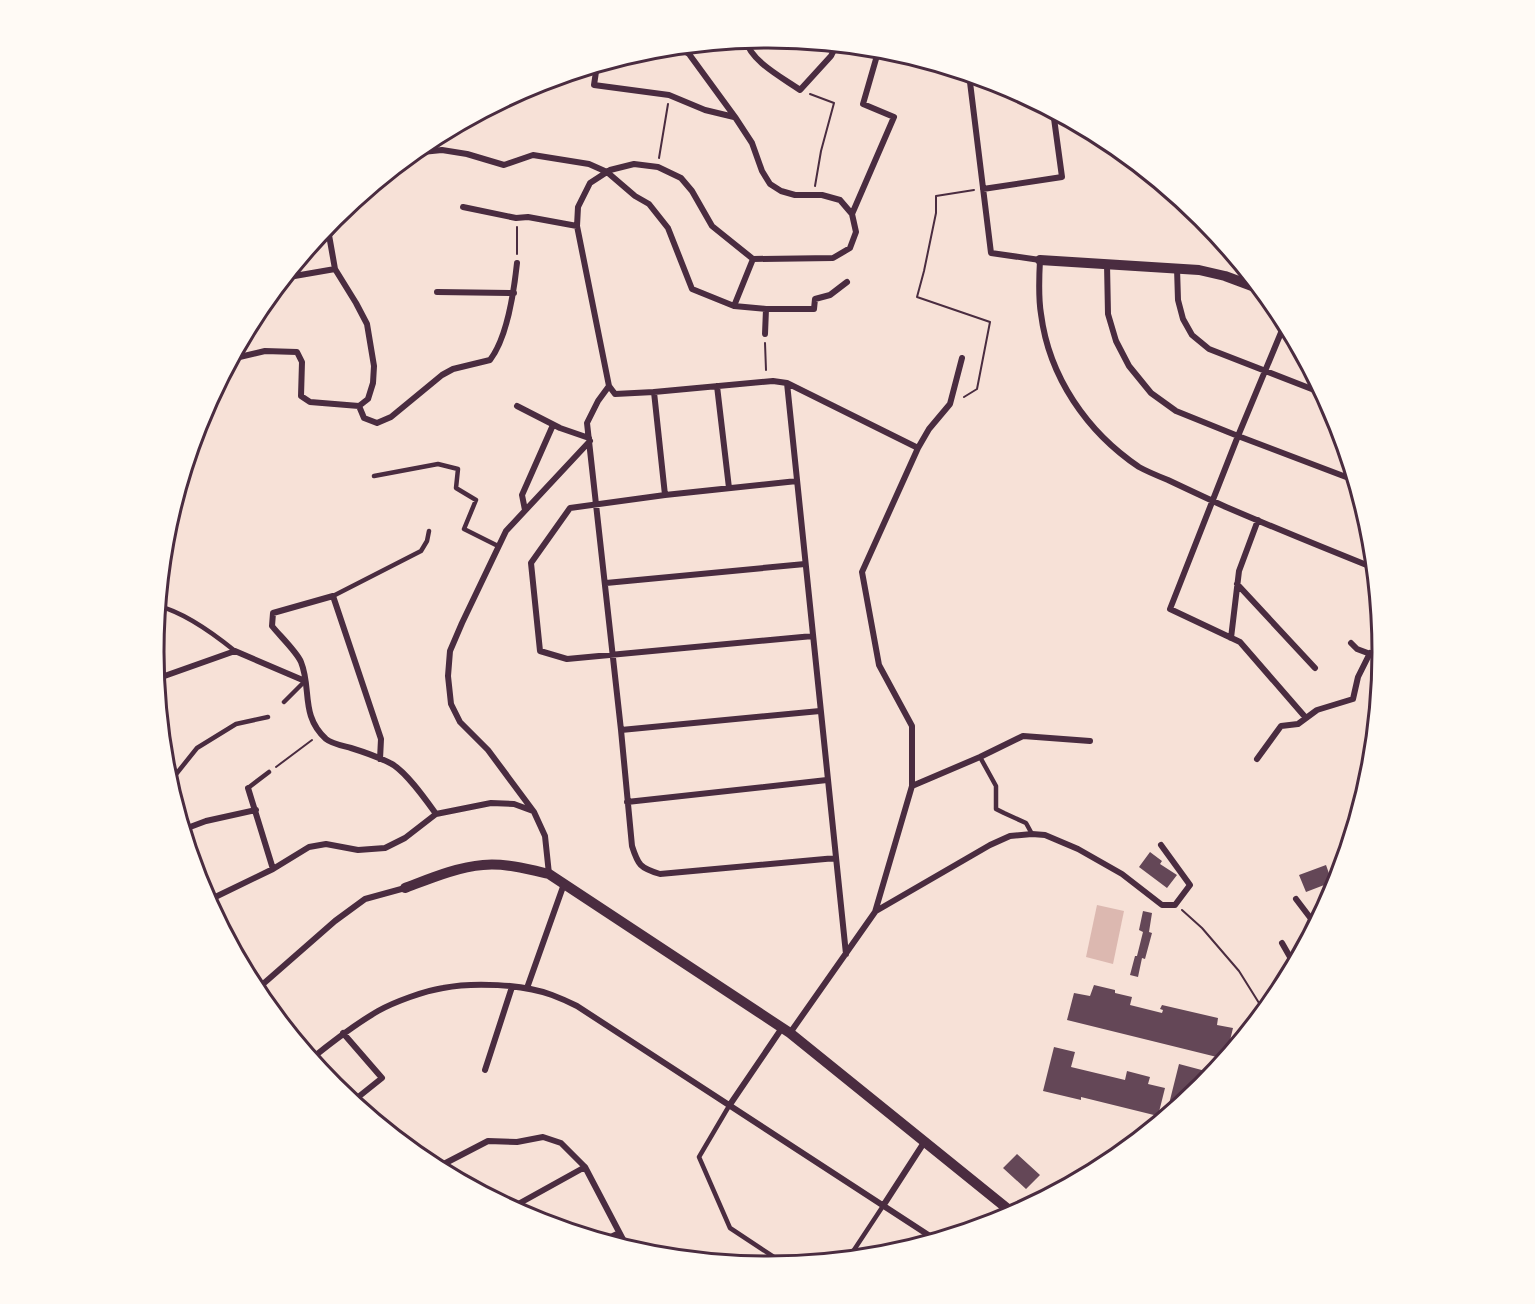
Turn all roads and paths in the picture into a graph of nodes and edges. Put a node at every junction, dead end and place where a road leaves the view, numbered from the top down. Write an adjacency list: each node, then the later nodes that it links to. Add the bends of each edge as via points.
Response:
1 (750, 48): 7 (street, via 758,60)
2 (833, 52): 7 (street)
3 (689, 54): 9 (street)
4 (876, 59): 18 (street, via 863,104 894,117)
5 (596, 73): 8 (street, via 594,86)
6 (970, 83): 15 (street)
7 (800, 90): 14 (path, via 834,103)
8 (669, 95): 9 (street); 12 (path)
9 (735, 117): 18 (street, via 752,143 770,184 795,195 840,200)
10 (1054, 120): 15 (street, via 1062,177)
11 (430, 151): 13 (street, via 467,154 504,165 532,155 589,164)
12 (658, 167): 13 (street, via 634,164); 22 (street, via 681,178 712,226)
13 (607, 172): 20 (street, via 590,183 578,207); 33 (street, via 649,204 668,228 692,289)
14 (815, 187)
15 (983, 189): 23 (street, via 992,253)
16 (970, 191): 45 (path, via 936,196 936,213 917,297 990,322)
17 (463, 207): 19 (street)
18 (852, 214): 22 (street, via 856,232 850,248 833,258)
19 (516, 218): 20 (street); 24 (path)
20 (577, 226): 42 (street)
21 (329, 237): 27 (street)
22 (753, 259): 33 (street)
23 (1040, 260): 25 (street); 58 (street, via 1040,305 1046,340 1065,389 1086,420 1141,468)
24 (517, 263): 32 (street)
25 (1107, 264): 26 (street); 50 (street, via 1108,314 1129,366 1150,393 1176,411)
26 (1177, 267): 30 (street); 39 (street, via 1178,300 1192,335 1209,349)
27 (334, 269): 28 (street); 47 (street, via 367,324 373,383 368,399)
28 (295, 276)
29 (848, 282): 34 (street, via 830,296 815,299 814,309)
30 (1247, 284)
31 (437, 292): 32 (street)
32 (514, 293): 47 (street, via 498,350 490,360 442,375 391,417 377,423 364,418)
33 (734, 306): 34 (street)
34 (766, 309): 36 (street)
35 (1281, 333): 39 (street)
36 (765, 334): 40 (path)
37 (241, 357): 47 (street, via 265,351 297,352 302,362 301,396 310,402)
38 (962, 358): 52 (street, via 950,404)
39 (1266, 370): 44 (street); 50 (street)
40 (766, 382): 41 (street); 43 (street)
41 (787, 383): 52 (street); 55 (street)
42 (609, 386): 46 (street, via 615,394); 51 (street, via 587,423)
43 (717, 386): 46 (street); 56 (street)
44 (1311, 388)
45 (977, 389)
46 (654, 392): 57 (street)
47 (359, 406)
48 (517, 406): 49 (street)
49 (554, 425): 51 (street); 60 (street, via 522,495)
50 (1238, 436): 54 (street); 58 (street)
51 (590, 439): 59 (street); 60 (street)
52 (918, 448): 92 (street, via 862,572 879,665 912,726)
53 (374, 476): 63 (lane, via 438,464 458,469 456,488 476,500 464,529)
54 (1345, 477)
55 (797, 481): 56 (street); 64 (street)
56 (729, 488): 57 (street)
57 (665, 495): 59 (street)
58 (1213, 501): 61 (street); 71 (street, via 1170,609)
59 (596, 504): 66 (street); 75 (street, via 570,508 531,563 540,651 567,659)
60 (525, 510): 63 (street)
61 (1258, 520): 65 (street); 67 (street)
62 (429, 531): 68 (lane, via 421,550)
63 (498, 546): 96 (street, via 450,651 449,685 460,722 488,750)
64 (805, 564): 66 (street); 70 (street)
65 (1365, 564)
66 (606, 583): 75 (street)
67 (1238, 584): 71 (street); 76 (street)
68 (333, 596): 78 (street, via 273,614 272,626 300,660); 87 (street, via 381,739)
69 (165, 607): 73 (lane)
70 (813, 636): 75 (street); 80 (street)
71 (1231, 638): 82 (street, via 1240,642)
72 (1351, 643): 74 (street)
73 (235, 651): 77 (street); 78 (street)
74 (1370, 653): 82 (street, via 1353,699 1317,710)
75 (613, 655): 83 (street)
76 (1315, 668)
77 (165, 677)
78 (305, 681): 79 (lane); 84 (street, via 307,705)
79 (284, 702)
80 (820, 711): 83 (street); 91 (street)
81 (268, 717): 90 (lane, via 236,724 197,748)
82 (1306, 718): 88 (street, via 1281,726)
83 (621, 730): 94 (street)
84 (321, 733): 87 (street, via 327,740); 89 (path)
85 (1090, 741): 86 (street, via 1023,736)
86 (980, 757): 92 (street); 99 (lane, via 996,786 996,809 1026,823)
87 (380, 759): 97 (street, via 393,764)
88 (1257, 759)
89 (269, 772): 93 (lane)
90 (176, 774)
91 (828, 780): 94 (street); 101 (street)
92 (912, 786): 109 (street)
93 (248, 788): 95 (street)
94 (627, 802): 101 (street, via 637,862 660,874)
95 (256, 810): 98 (street); 102 (street)
96 (534, 812): 97 (street, via 514,804 491,803); 103 (street, via 544,836)
97 (436, 814): 102 (street, via 385,848 358,850 326,844 309,847)
98 (190, 827)
99 (1032, 834): 108 (street, via 1045,835 1078,849 1122,874 1162,905); 109 (street, via 1010,836 990,845)
100 (1161, 845): 108 (street, via 1190,885)
101 (836, 858): 112 (street)
102 (273, 870): 106 (street)
103 (549, 874): 104 (street); 105 (street, via 522,867 483,865)
104 (564, 884): 116 (street); 118 (street)
105 (405, 888): 114 (street, via 365,899)
106 (215, 896)
107 (1296, 899): 110 (street)
108 (1175, 905): 117 (path, via 1202,928 1239,971)
109 (876, 912): 112 (street)
110 (1310, 917)
111 (1282, 943): 113 (street)
112 (846, 955): 118 (street)
113 (1290, 956)
114 (263, 984)
115 (512, 987): 116 (street); 119 (street, via 442,988 379,1011); 121 (street)
116 (527, 988): 123 (street, via 577,1006)
117 (1259, 1003)
118 (786, 1031): 123 (street); 124 (street)
119 (343, 1033): 120 (street); 122 (street, via 382,1078)
120 (317, 1054)
121 (485, 1070)
122 (359, 1097)
123 (729, 1106): 128 (street); 135 (lane, via 699,1157 730,1228)
124 (925, 1141): 128 (street); 129 (street)
125 (446, 1163): 126 (street, via 488,1141 517,1142 543,1137 561,1143)
126 (585, 1167): 127 (street); 130 (street)
127 (520, 1203)
128 (883, 1206): 131 (street); 134 (lane)
129 (1006, 1207)
130 (620, 1233): 132 (street); 133 (street)
131 (927, 1234)
132 (614, 1236)
133 (622, 1238)
134 (854, 1250)
135 (772, 1256)

